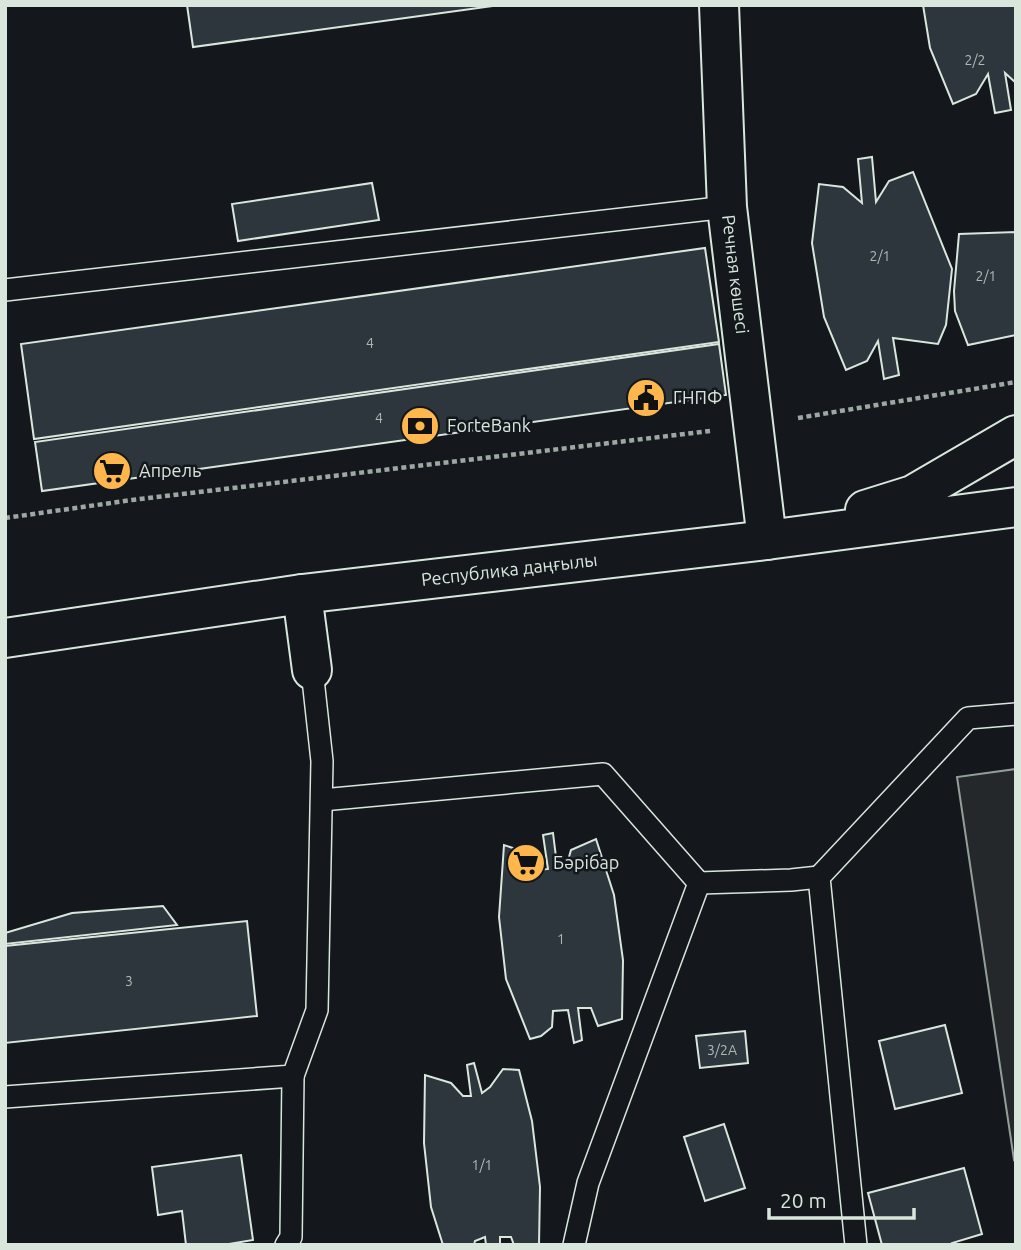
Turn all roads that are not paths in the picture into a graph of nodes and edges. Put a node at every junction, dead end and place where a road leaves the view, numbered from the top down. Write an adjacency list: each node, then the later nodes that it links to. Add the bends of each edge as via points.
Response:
1 (719, 5): 2 (main road, Речная көшесі)
2 (727, 207): 3 (lane); 8 (main road, Речная көшесі)
3 (5, 290)
4 (1016, 435): 6 (main road)
5 (1016, 466): 6 (main road)
6 (913, 495): 8 (main road)
7 (1016, 507): 8 (main road, Республика даңғылы)
8 (767, 540): 9 (main road, Республика даңғылы)
9 (302, 594): 10 (main road, Республика даңғылы); 11 (main road)
10 (5, 638)
11 (312, 670): 13 (lane)
12 (1016, 714): 14 (lane, via 968,718)
13 (322, 800): 15 (lane, via 603,774); 16 (lane, via 317,1010)
14 (819, 877): 15 (lane); 20 (lane)
15 (699, 883): 19 (lane, via 588,1183)
16 (293, 1076): 17 (lane); 18 (lane, via 291,1237)
17 (5, 1097)
18 (286, 1245)
19 (574, 1245)
20 (856, 1245)

